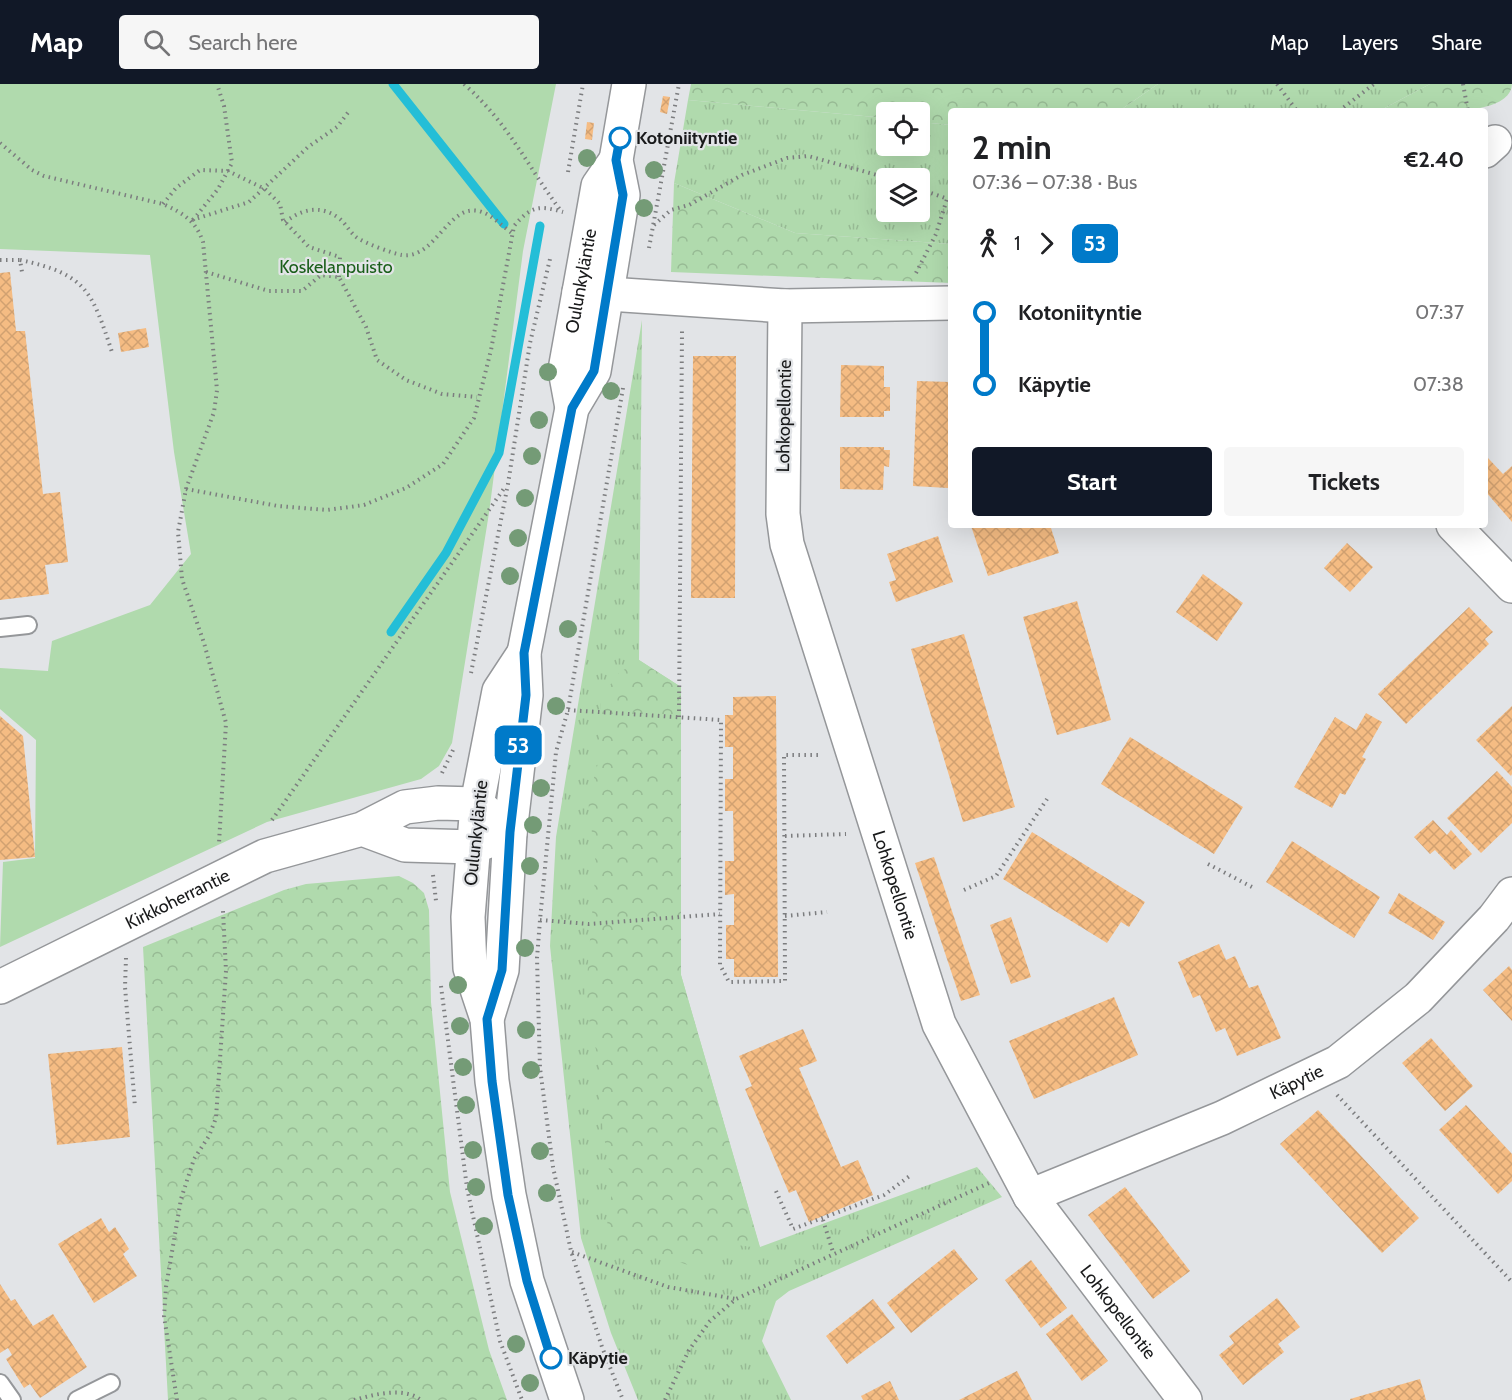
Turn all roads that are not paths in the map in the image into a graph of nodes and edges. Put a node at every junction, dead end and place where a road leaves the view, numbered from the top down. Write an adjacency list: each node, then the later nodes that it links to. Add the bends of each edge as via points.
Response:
1 (629, 84): 2 (street, Oulunkyläntie, via 616,160 598,186)
2 (593, 293): 4 (street); 9 (street, Oulunkyläntie, via 565,370 572,408)
3 (948, 303): 4 (street)
4 (785, 306): 17 (street, Lohkopellontie, via 783,514 787,544 939,1024)
5 (1456, 528): 6 (street)
6 (1512, 586)
7 (28, 625): 8 (lane)
8 (0, 628)
9 (524, 653): 10 (street, Oulunkyläntie, via 499,691); 12 (street, Oulunkyläntie, via 526,695)
10 (477, 804): 11 (street, Kirkkoherrantie, via 405,807); 12 (street); 13 (street, Oulunkyläntie)
11 (362, 829): 13 (street, via 405,845); 15 (street, Kirkkoherrantie, via 266,856)
12 (510, 832): 13 (street); 16 (street, Oulunkyläntie, via 502,970)
13 (473, 847): 16 (street, Oulunkyläntie, via 468,917 470,968)
14 (1512, 894): 17 (street, Käpytie, via 1418,998 1338,1062 1222,1118)
15 (0, 987)
16 (487, 1019): 22 (street, Oulunkyläntie, via 508,1195 527,1281)
17 (1023, 1184): 23 (street, Lohkopellontie)
18 (0, 1383): 20 (lane)
19 (111, 1383): 21 (lane)
20 (12, 1400)
21 (77, 1400)
22 (567, 1400)
23 (1185, 1400)

